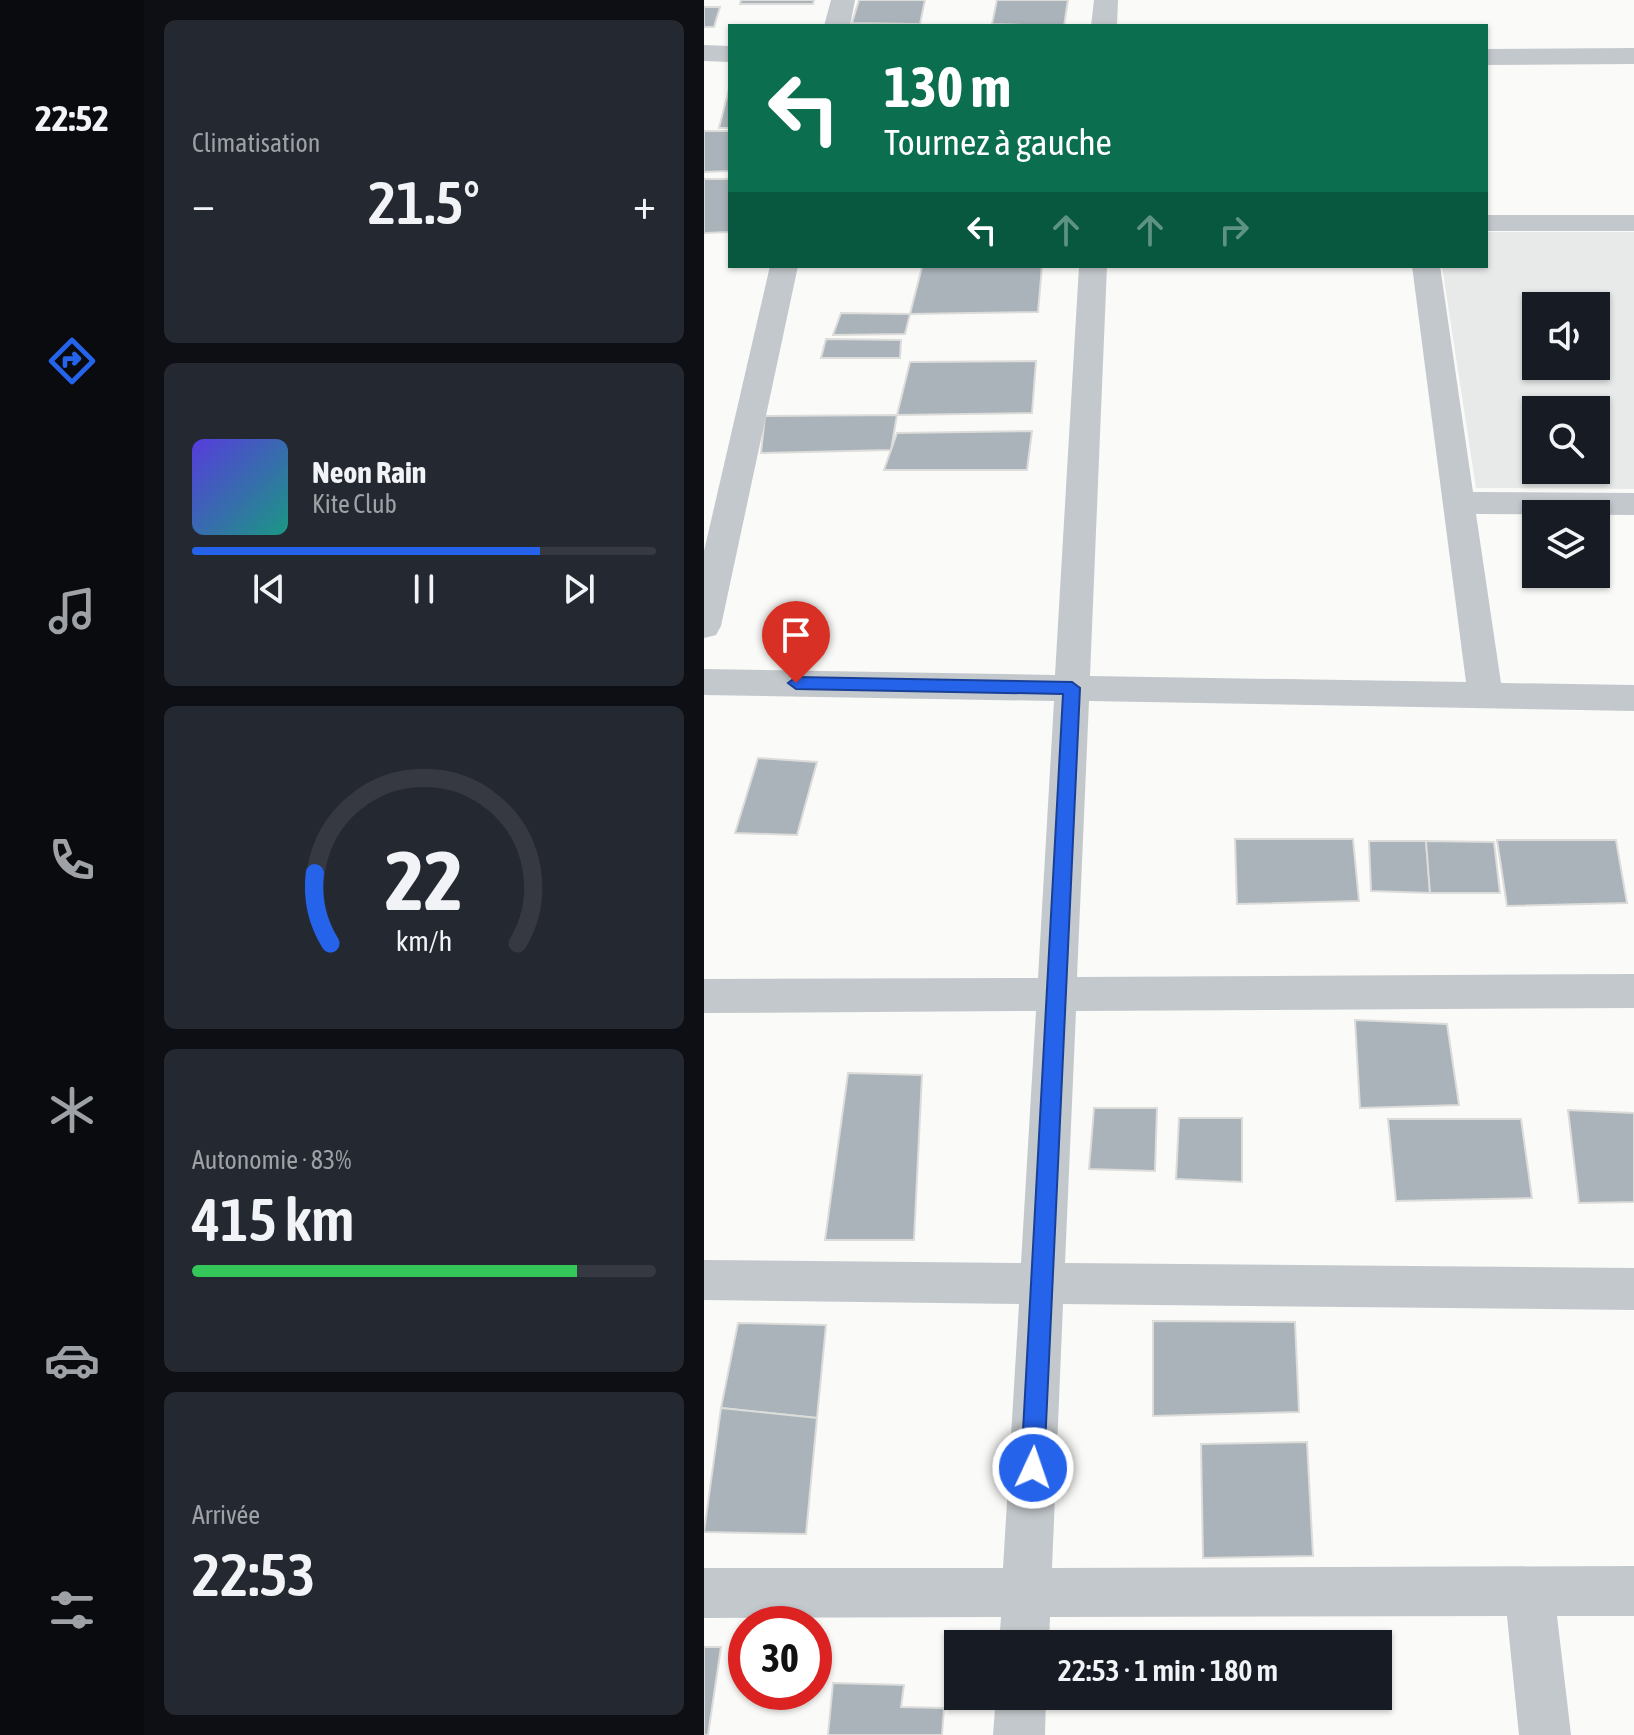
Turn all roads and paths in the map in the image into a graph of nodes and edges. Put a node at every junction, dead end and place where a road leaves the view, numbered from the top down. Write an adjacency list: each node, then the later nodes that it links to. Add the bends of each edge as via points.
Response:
1 (843, 0): 3 (street)
2 (1106, 0): 4 (street)
3 (837, 24)
4 (1104, 24)
5 (704, 53): 6 (street)
6 (728, 54)
7 (1634, 56): 8 (street)
8 (1488, 57)
9 (1488, 223): 10 (street)
10 (1634, 223)
11 (784, 268): 16 (street)
12 (1093, 268): 18 (street)
13 (1426, 268): 14 (street)
14 (1459, 503): 15 (street); 19 (street)
15 (1634, 504)
16 (704, 626)
17 (704, 682): 18 (street)
18 (1072, 688): 19 (street); 22 (street)
19 (1485, 695): 20 (street)
20 (1634, 698)
21 (1634, 991): 22 (street)
22 (1056, 994): 23 (street); 25 (street)
23 (704, 996)
24 (704, 1280): 25 (street)
25 (1042, 1283): 26 (street); 29 (street)
26 (1634, 1289)
27 (1529, 1591): 28 (street); 29 (street); 34 (street)
28 (1634, 1591)
29 (1026, 1592): 30 (street); 31 (street)
30 (704, 1593)
31 (1025, 1630)
32 (1020, 1710): 33 (street)
33 (1019, 1735)
34 (1545, 1735)

